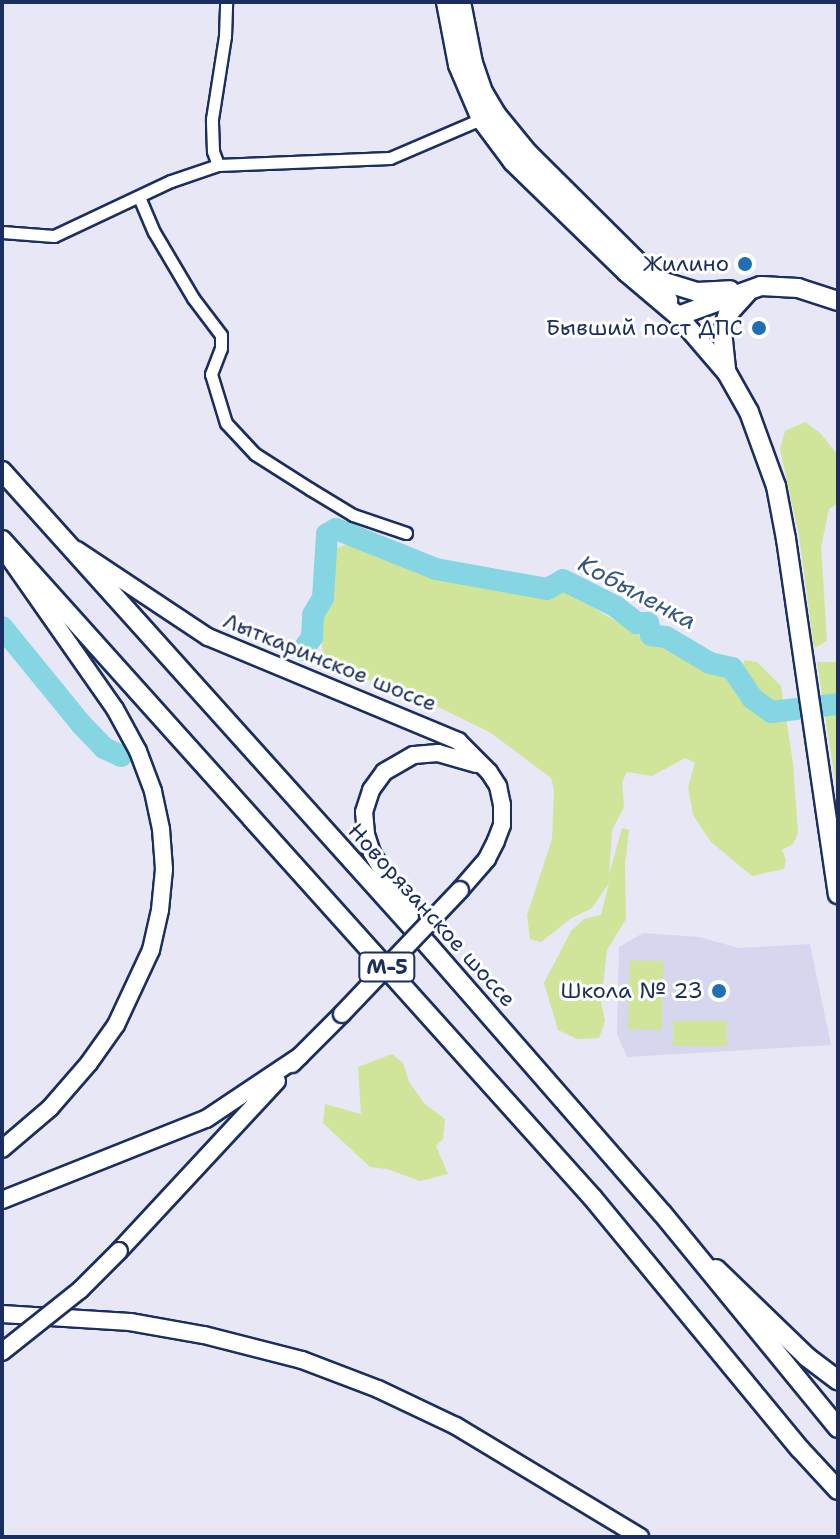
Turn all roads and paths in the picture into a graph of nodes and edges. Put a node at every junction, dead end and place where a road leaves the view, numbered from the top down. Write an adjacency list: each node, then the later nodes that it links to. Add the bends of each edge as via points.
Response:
1 (226, 2): 5 (street, via 212,119)
2 (446, 2): 4 (main road, via 458,65)
3 (461, 2): 8 (main road, via 473,63 496,114 528,153)
4 (481, 119): 5 (street, via 390,158); 11 (main road, via 513,162)
5 (218, 165): 6 (street)
6 (139, 197): 7 (street, via 54,236); 14 (street, via 193,298 221,335 211,374 226,423 255,454 310,489 353,515)
7 (2, 232)
8 (655, 279): 9 (main road, via 697,292); 11 (main road)
9 (752, 287): 10 (main road, via 798,288); 11 (main road); 12 (main road, via 732,307 722,332)
10 (838, 301)
11 (678, 316): 12 (main road)
12 (727, 373): 19 (main road, via 754,422 776,486)
13 (2, 471): 16 (main road, Новорязанское шоссе / М-5)
14 (406, 533)
15 (2, 540): 29 (main road, М-5, via 592,1197)
16 (69, 545): 18 (main road, Лыткаринское шоссе, via 208,637 441,732); 20 (main road, Новорязанское шоссе / М-5)
17 (2, 547): 22 (main road, via 115,709 138,751 156,803 164,869 151,950 116,1025 50,1108)
18 (489, 772): 20 (main road, via 456,756 414,755 384,772 367,800 364,823 372,853); 21 (main road, Лыткаринское шоссе, bridge, via 498,786 502,825 487,859)
19 (838, 894)
20 (428, 945): 24 (main road, Новорязанское шоссе / М-5)
21 (300, 1056): 23 (main road, Лыткаринское шоссе, via 206,1119); 26 (main road, Лыткаринское шоссе, bridge, via 80,1290)
22 (2, 1149)
23 (2, 1200)
24 (662, 1213): 27 (main road, Новорязанское шоссе / М-5, via 807,1357); 28 (main road, М-5)
25 (2, 1314): 32 (main road, via 130,1322 302,1360 456,1426)
26 (2, 1352)
27 (838, 1380)
28 (838, 1428)
29 (800, 1449): 30 (main road, М-5); 31 (main road)
30 (838, 1490)
31 (838, 1501)
32 (640, 1537)

